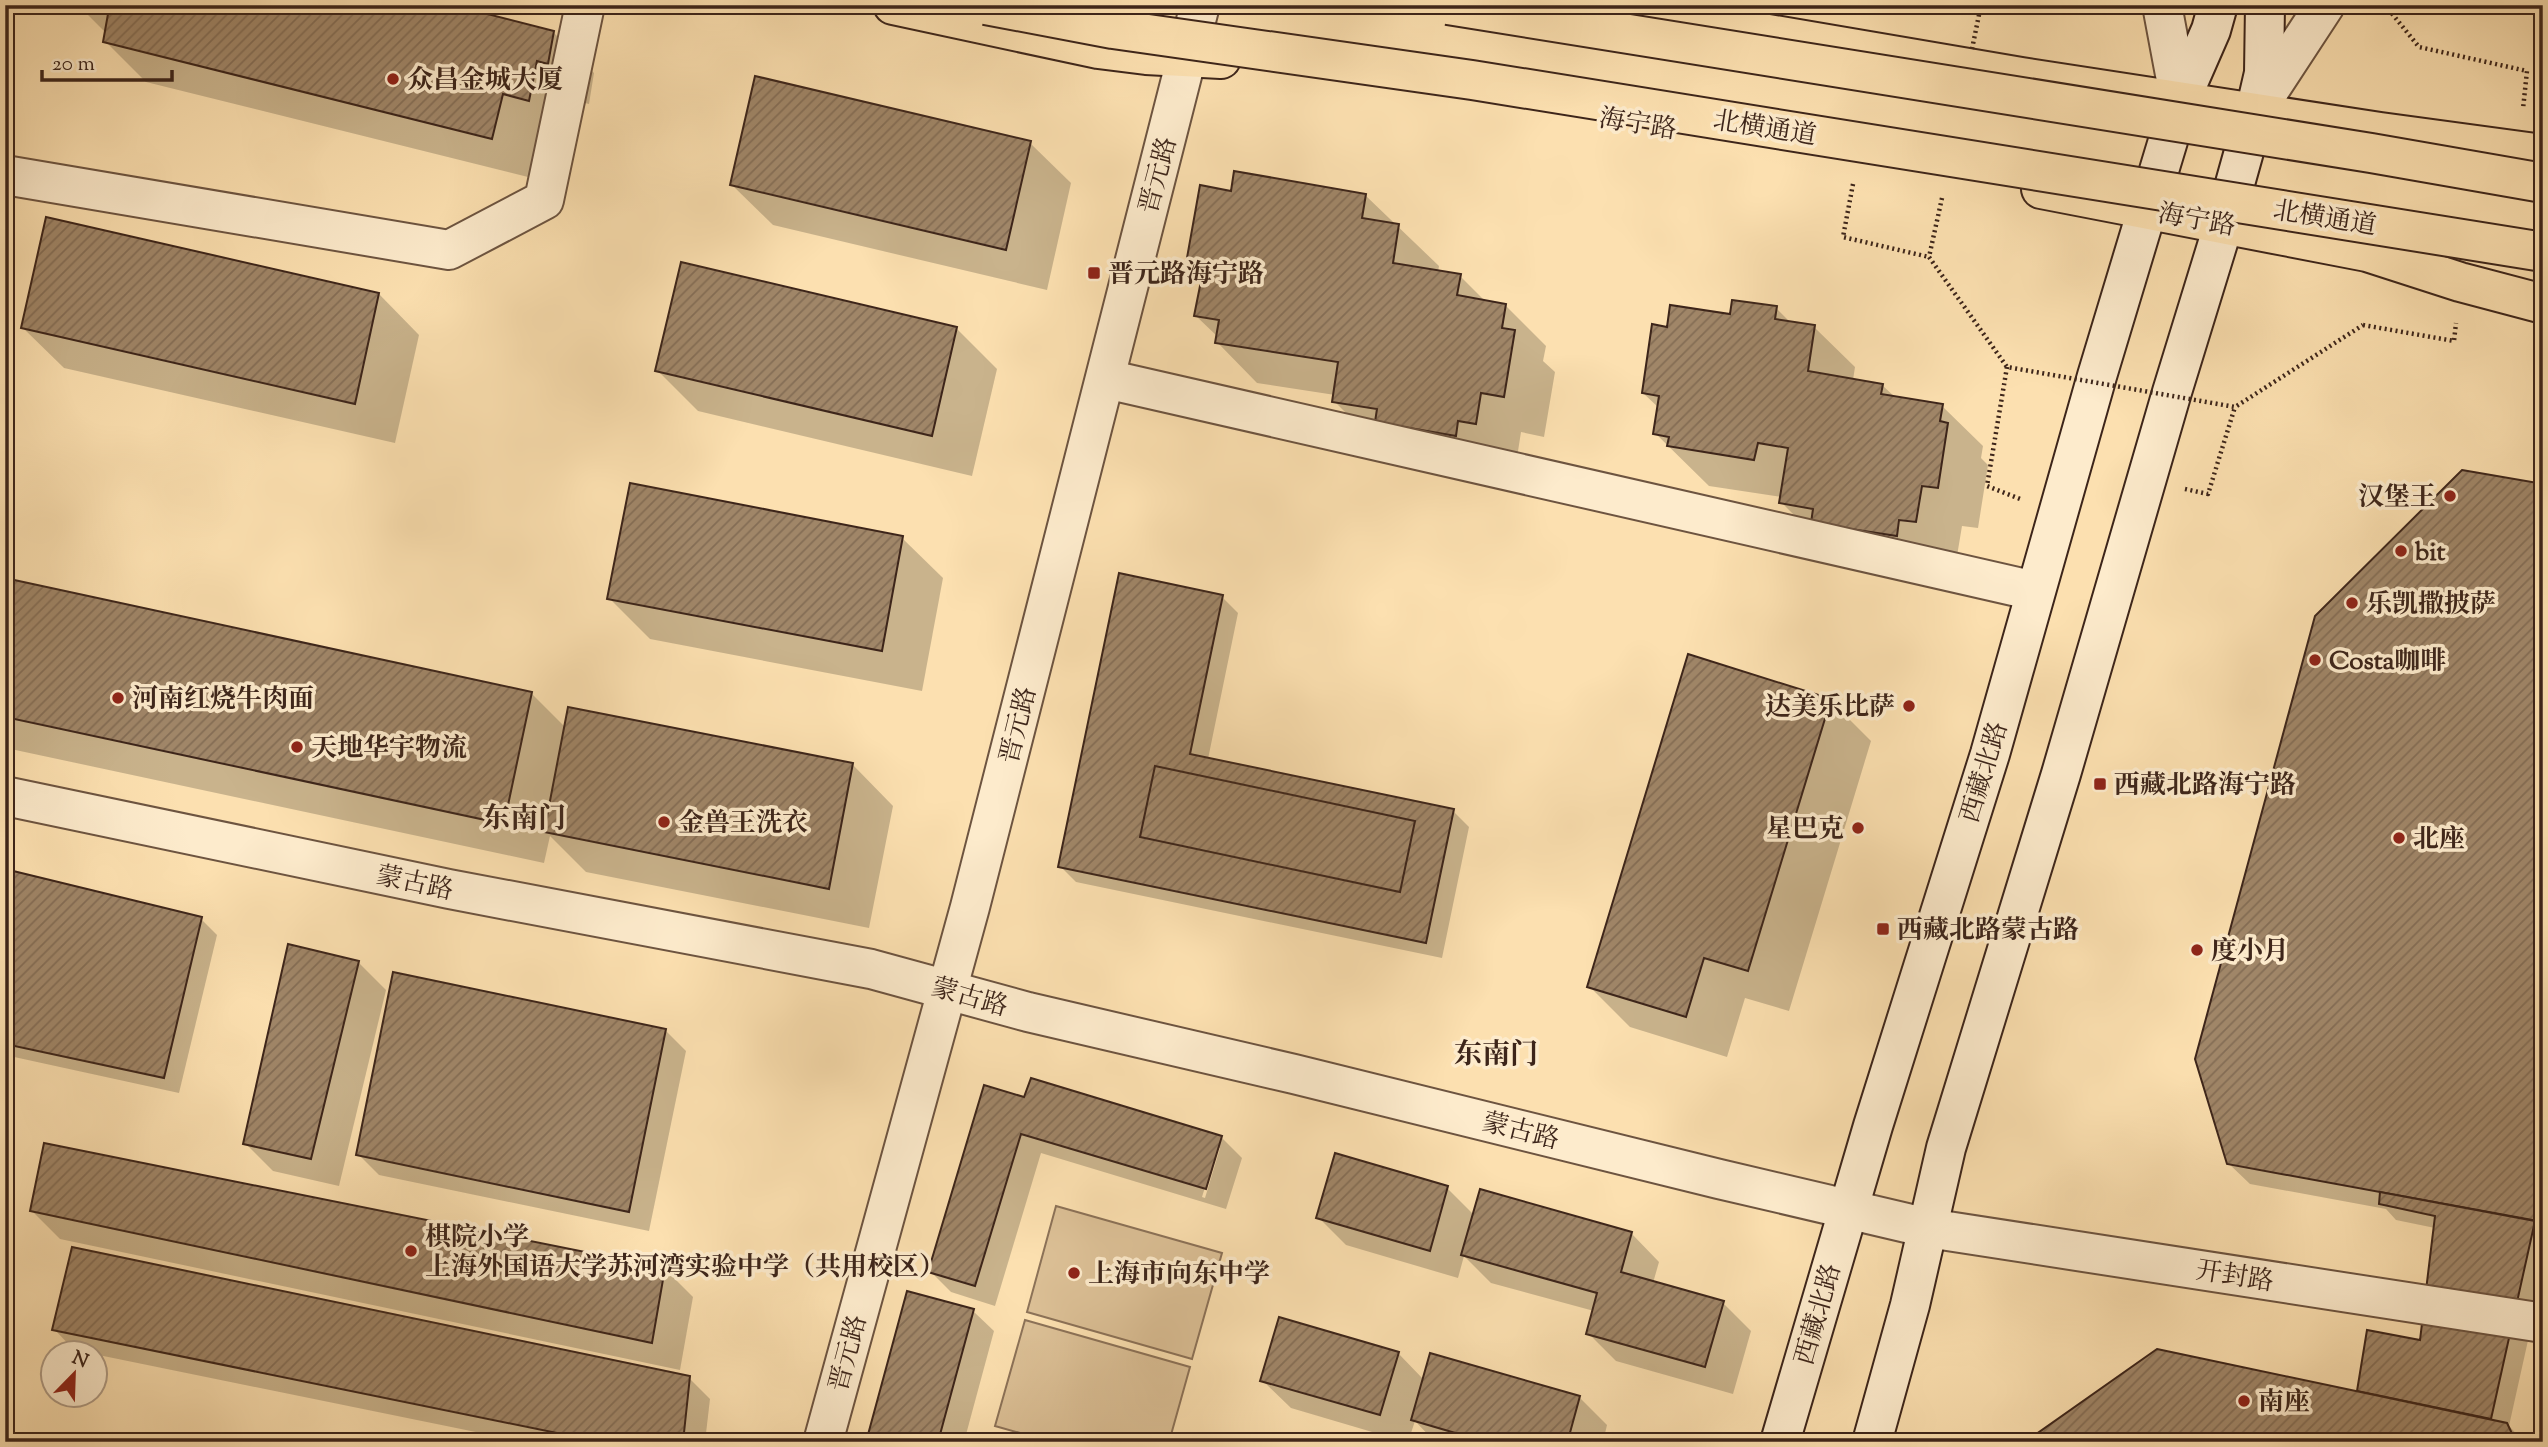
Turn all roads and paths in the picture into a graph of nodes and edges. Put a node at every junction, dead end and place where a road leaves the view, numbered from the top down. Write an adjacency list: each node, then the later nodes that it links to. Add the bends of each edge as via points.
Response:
1 (585, 5): 20 (street, via 544,200 449,250)
2 (893, 5): 13 (main road, 海宁路, via 1098,49)
3 (986, 5): 25 (main road, 北横通道, bridge, via 1113,29 1486,83)
4 (1200, 5): 13 (street, 晋元路)
5 (1448, 5): 21 (main road, bridge)
6 (1598, 5): 16 (main road)
7 (1981, 5): 14 (path, bridge)
8 (2162, 5): 16 (street, 西藏北路)
9 (2218, 5): 16 (street, 西藏北路)
10 (2265, 5): 17 (street, via 2264,73)
11 (2325, 5): 17 (street)
12 (2385, 5): 15 (path, via 2419,47)
13 (1189, 58): 19 (main road, 海宁路, via 1277,65); 30 (street, 晋元路)
14 (1970, 58)
15 (2527, 71)
16 (2180, 101): 17 (main road); 23 (street, 西藏北路)
17 (2255, 112): 18 (main road); 24 (street)
18 (2543, 154)
19 (1857, 158): 23 (main road, 海宁路); 26 (path, via 1843,237)
20 (5, 175)
21 (2543, 183)
22 (1943, 191): 26 (path, bridge)
23 (2148, 210): 24 (main road, 海宁路); 34 (street, 西藏北路)
24 (2224, 223): 27 (main road, 海宁路, via 2367,252); 38 (street, via 1946,1148)
25 (2543, 252)
26 (1929, 257): 29 (path, bridge)
27 (2543, 304)
28 (2454, 341): 31 (path, bridge, via 2363,325)
29 (2007, 367): 31 (path, bridge); 32 (path)
30 (1106, 379): 34 (street); 36 (street, 晋元路)
31 (2235, 407): 33 (path)
32 (1987, 486)
33 (2208, 494)
34 (2035, 591): 37 (street, 西藏北路, via 1990,754)
35 (5, 796): 36 (street, 蒙古路)
36 (948, 989): 37 (street, 蒙古路); 40 (street, 晋元路)
37 (1848, 1210): 38 (street, 蒙古路); 41 (street, 西藏北路)
38 (1928, 1228): 39 (street, 开封路); 42 (street)
39 (2543, 1323)
40 (823, 1442)
41 (1780, 1442)
42 (1872, 1442)

